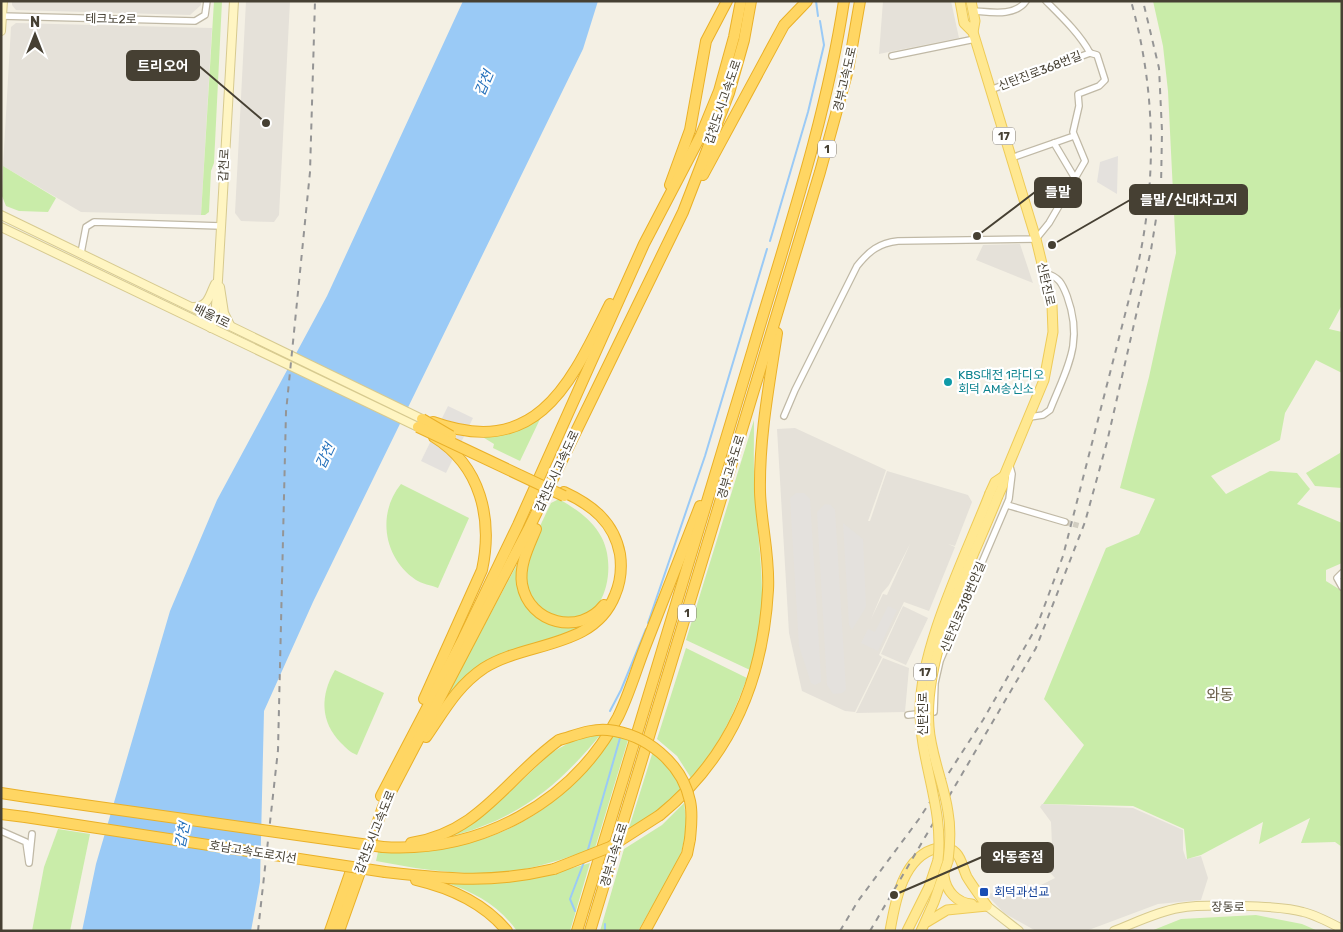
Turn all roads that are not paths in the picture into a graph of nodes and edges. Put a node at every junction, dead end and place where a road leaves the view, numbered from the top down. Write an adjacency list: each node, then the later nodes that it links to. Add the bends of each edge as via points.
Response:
1 (3, 1): 15 (main road)
2 (207, 1): 15 (street, 테크노2로, via 205,15 195,21)
3 (234, 1): 28 (main road, 갑천로)
4 (727, 1): 27 (highway, via 706,41 684,149)
5 (741, 1): 27 (highway, 갑천도시고속도로, via 719,90 701,135)
6 (751, 1): 25 (highway, 갑천도시고속도로, via 744,40 728,93)
7 (844, 1): 44 (highway, 경부고속도로 / 1, via 837,48 820,118)
8 (860, 1): 35 (highway, 경부고속도로 / 1, via 839,108)
9 (960, 1): 17 (main road, 신탄진로 / 17, via 964,22)
10 (971, 1): 14 (main road, 신탄진로 / 17)
11 (1026, 1): 14 (street, via 1023,6 1005,12)
12 (1046, 1): 18 (street, via 1069,23)
13 (804, 4): 25 (highway, via 784,25)
14 (973, 11): 17 (main road, 신탄진로 / 17)
15 (2, 16): 16 (main road)
16 (1, 31)
17 (974, 36): 19 (street); 20 (main road, 신탄진로 / 17)
18 (1090, 52): 20 (street, 신탄진로368번길); 21 (street, via 1096,56 1105,80 1099,86 1078,94)
19 (892, 56)
20 (990, 90): 23 (main road, 신탄진로 / 17)
21 (1074, 136): 22 (street); 24 (street, via 1085,161)
22 (1054, 143): 23 (street); 24 (street)
23 (1011, 158): 30 (main road, 신탄진로 / 17)
24 (1076, 180): 30 (street)
25 (683, 212): 43 (highway, 갑천도시고속도로)
26 (1, 214): 32 (main road, 배울1로)
27 (658, 216): 31 (highway, 갑천도시고속도로)
28 (221, 226): 32 (street, via 94,222 86,227); 34 (main road, 갑천로)
29 (1, 227): 39 (main road, 배울1로)
30 (1036, 239): 33 (main road, 신탄진로 / 17); 40 (street, via 898,241 884,243 868,252 857,266)
31 (644, 244): 42 (highway, bridge, via 577,367 555,399 526,421 495,431 461,430); 54 (highway, 갑천도시고속도로, via 518,525)
32 (81, 253): 36 (main road, 배울1로)
33 (1045, 273): 41 (main road, 신탄진로 / 17, via 1054,332 1044,380); 41 (street, via 1055,276 1063,284 1076,335 1050,410)
34 (218, 280): 36 (main road, via 208,302); 37 (main road, 갑천로); 38 (main road, via 224,313)
35 (783, 295): 60 (highway, bridge, via 762,430 760,492 768,588 762,641 740,715 722,747 682,797 660,815 610,847 554,869 506,879 482,880); 69 (highway, 경부고속도로 / 1)
36 (194, 308): 37 (main road, 배울1로)
37 (215, 318): 38 (main road, 배울1로); 39 (main road, 갑천로)
38 (230, 325): 42 (main road, 배울1로)
39 (210, 328): 42 (main road, 배울1로)
40 (784, 416)
41 (1030, 417): 45 (main road, 신탄진로 / 17)
42 (420, 423): 46 (highway, bridge); 54 (highway, bridge, via 458,457 474,478 483,502 486,551 482,570)
43 (575, 431): 46 (highway, via 528,547 522,582 531,605 541,615 554,622 576,623 595,614 608,599 616,572 615,554 597,519); 53 (highway, 갑천도시고속도로, via 529,528)
44 (727, 438): 59 (highway, via 627,697 613,725 578,773 554,795 494,830 440,845); 68 (highway, 경부고속도로 / 1)
45 (1009, 463): 47 (main road, 신탄진로 / 17, via 1004,476 995,482); 48 (street, 신탄진로318번안길, via 1012,474)
46 (564, 494): 53 (highway, via 592,506 617,541 621,573 607,612 580,634 508,657 468,679)
47 (994, 495): 61 (main road, 신탄진로 / 17, bridge, via 934,660 929,693 932,747 948,812 948,861); 72 (main road, 신탄진로 / 17, bridge, via 939,622 925,671 921,694 922,738 940,828 938,860 929,887)
48 (1008, 502): 49 (street); 52 (street, 신탄진로318번안길, via 940,661 934,712)
49 (1065, 522)
50 (1342, 573): 51 (street, via 1337,578)
51 (1342, 587)
52 (908, 715)
53 (407, 761): 66 (highway, 갑천도시고속도로, via 374,828)
54 (391, 776): 65 (highway, 갑천도시고속도로, via 368,827)
55 (1, 793): 59 (highway, 호남고속도로지선, bridge)
56 (1, 814): 60 (highway, 호남고속도로지선, bridge)
57 (1, 831): 58 (street, via 26,842 29,863)
58 (32, 834)
59 (383, 847): 70 (highway, bridge, via 443,835 464,824 559,740 607,730 632,736 650,744 675,769 690,800 692,819 687,854)
60 (386, 872): 67 (highway, via 459,894 479,905)
61 (944, 876): 62 (main road, via 947,888 958,900); 64 (main road, 신탄진로 / 17)
62 (987, 906): 64 (main road, via 947,910 929,919); 71 (main road, via 967,877 956,853 951,849 931,850 912,864 899,892); 73 (main road)
63 (1342, 928): 74 (main road, 장동로, via 1291,909 1181,907)
64 (921, 929)
65 (330, 931)
66 (339, 931)
67 (507, 931)
68 (577, 931)
69 (590, 931)
70 (646, 931)
71 (890, 931)
72 (907, 931)
73 (1019, 931)
74 (1114, 931)

